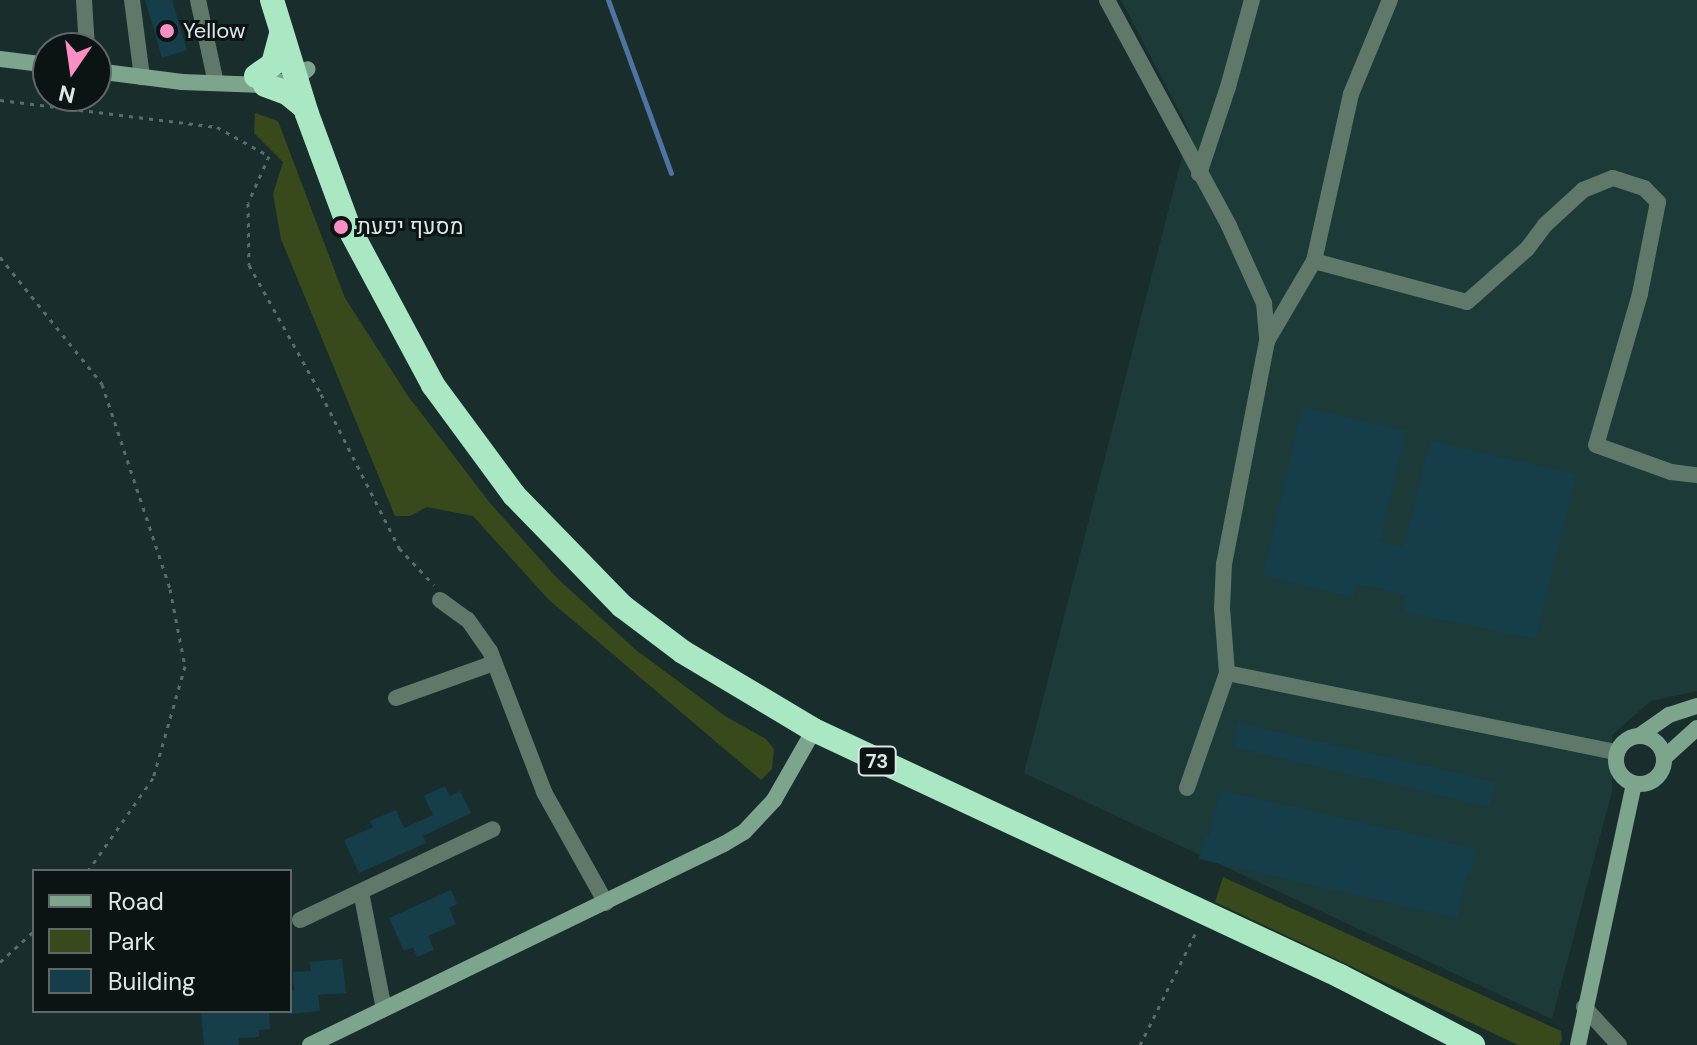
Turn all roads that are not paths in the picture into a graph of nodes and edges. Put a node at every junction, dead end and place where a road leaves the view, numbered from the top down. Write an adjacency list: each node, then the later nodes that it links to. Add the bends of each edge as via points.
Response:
1 (84, 0): 9 (street)
2 (132, 0): 15 (street)
3 (198, 0): 17 (street)
4 (272, 0): 10 (highway, 73)
5 (288, 0): 13 (highway, 73)
6 (1107, 0): 19 (street)
7 (1252, 0): 19 (street)
8 (1390, 0): 20 (street, via 1351,94)
9 (86, 32)
10 (281, 32): 13 (highway, 73); 16 (highway, via 273,64)
11 (0, 59): 12 (street)
12 (32, 63)
13 (298, 72): 16 (street); 18 (highway, 73); 21 (highway, 73)
14 (112, 73): 15 (street)
15 (142, 77): 17 (street)
16 (261, 80): 17 (street); 18 (highway)
17 (216, 83)
18 (304, 107): 21 (highway, 73, via 350,230)
19 (1199, 174): 22 (street, via 1254,276 1264,303)
20 (1314, 261): 22 (street); 23 (street, via 1467,302 1583,190 1613,178 1644,188 1658,202 1640,294 1596,445 1671,472)
21 (399, 324): 30 (highway, 73, via 433,385 514,495 622,606 683,652)
22 (1267, 341): 26 (street, via 1224,564)
23 (1697, 475)
24 (440, 600): 25 (street, via 475,628)
25 (494, 663): 27 (street); 38 (street, via 544,792)
26 (1227, 673): 32 (street); 35 (street)
27 (396, 698)
28 (1697, 706): 31 (street, via 1669,715)
29 (1697, 728): 33 (street)
30 (814, 730): 38 (street, via 774,800 744,832); 43 (highway, 73, via 1340,976)
31 (1639, 736): 32 (street, via 1628,739); 33 (street, via 1657,743)
32 (1617, 752): 34 (street, via 1617,768)
33 (1665, 757): 34 (street, via 1657,778)
34 (1634, 784): 40 (street)
35 (1187, 788)
36 (493, 829): 37 (street)
37 (361, 892): 39 (street); 41 (street)
38 (606, 903): 41 (street)
39 (300, 920)
40 (1584, 1007): 44 (street); 45 (street)
41 (384, 1009): 42 (street)
42 (310, 1045)
43 (1473, 1045)
44 (1578, 1045)
45 (1619, 1045)

